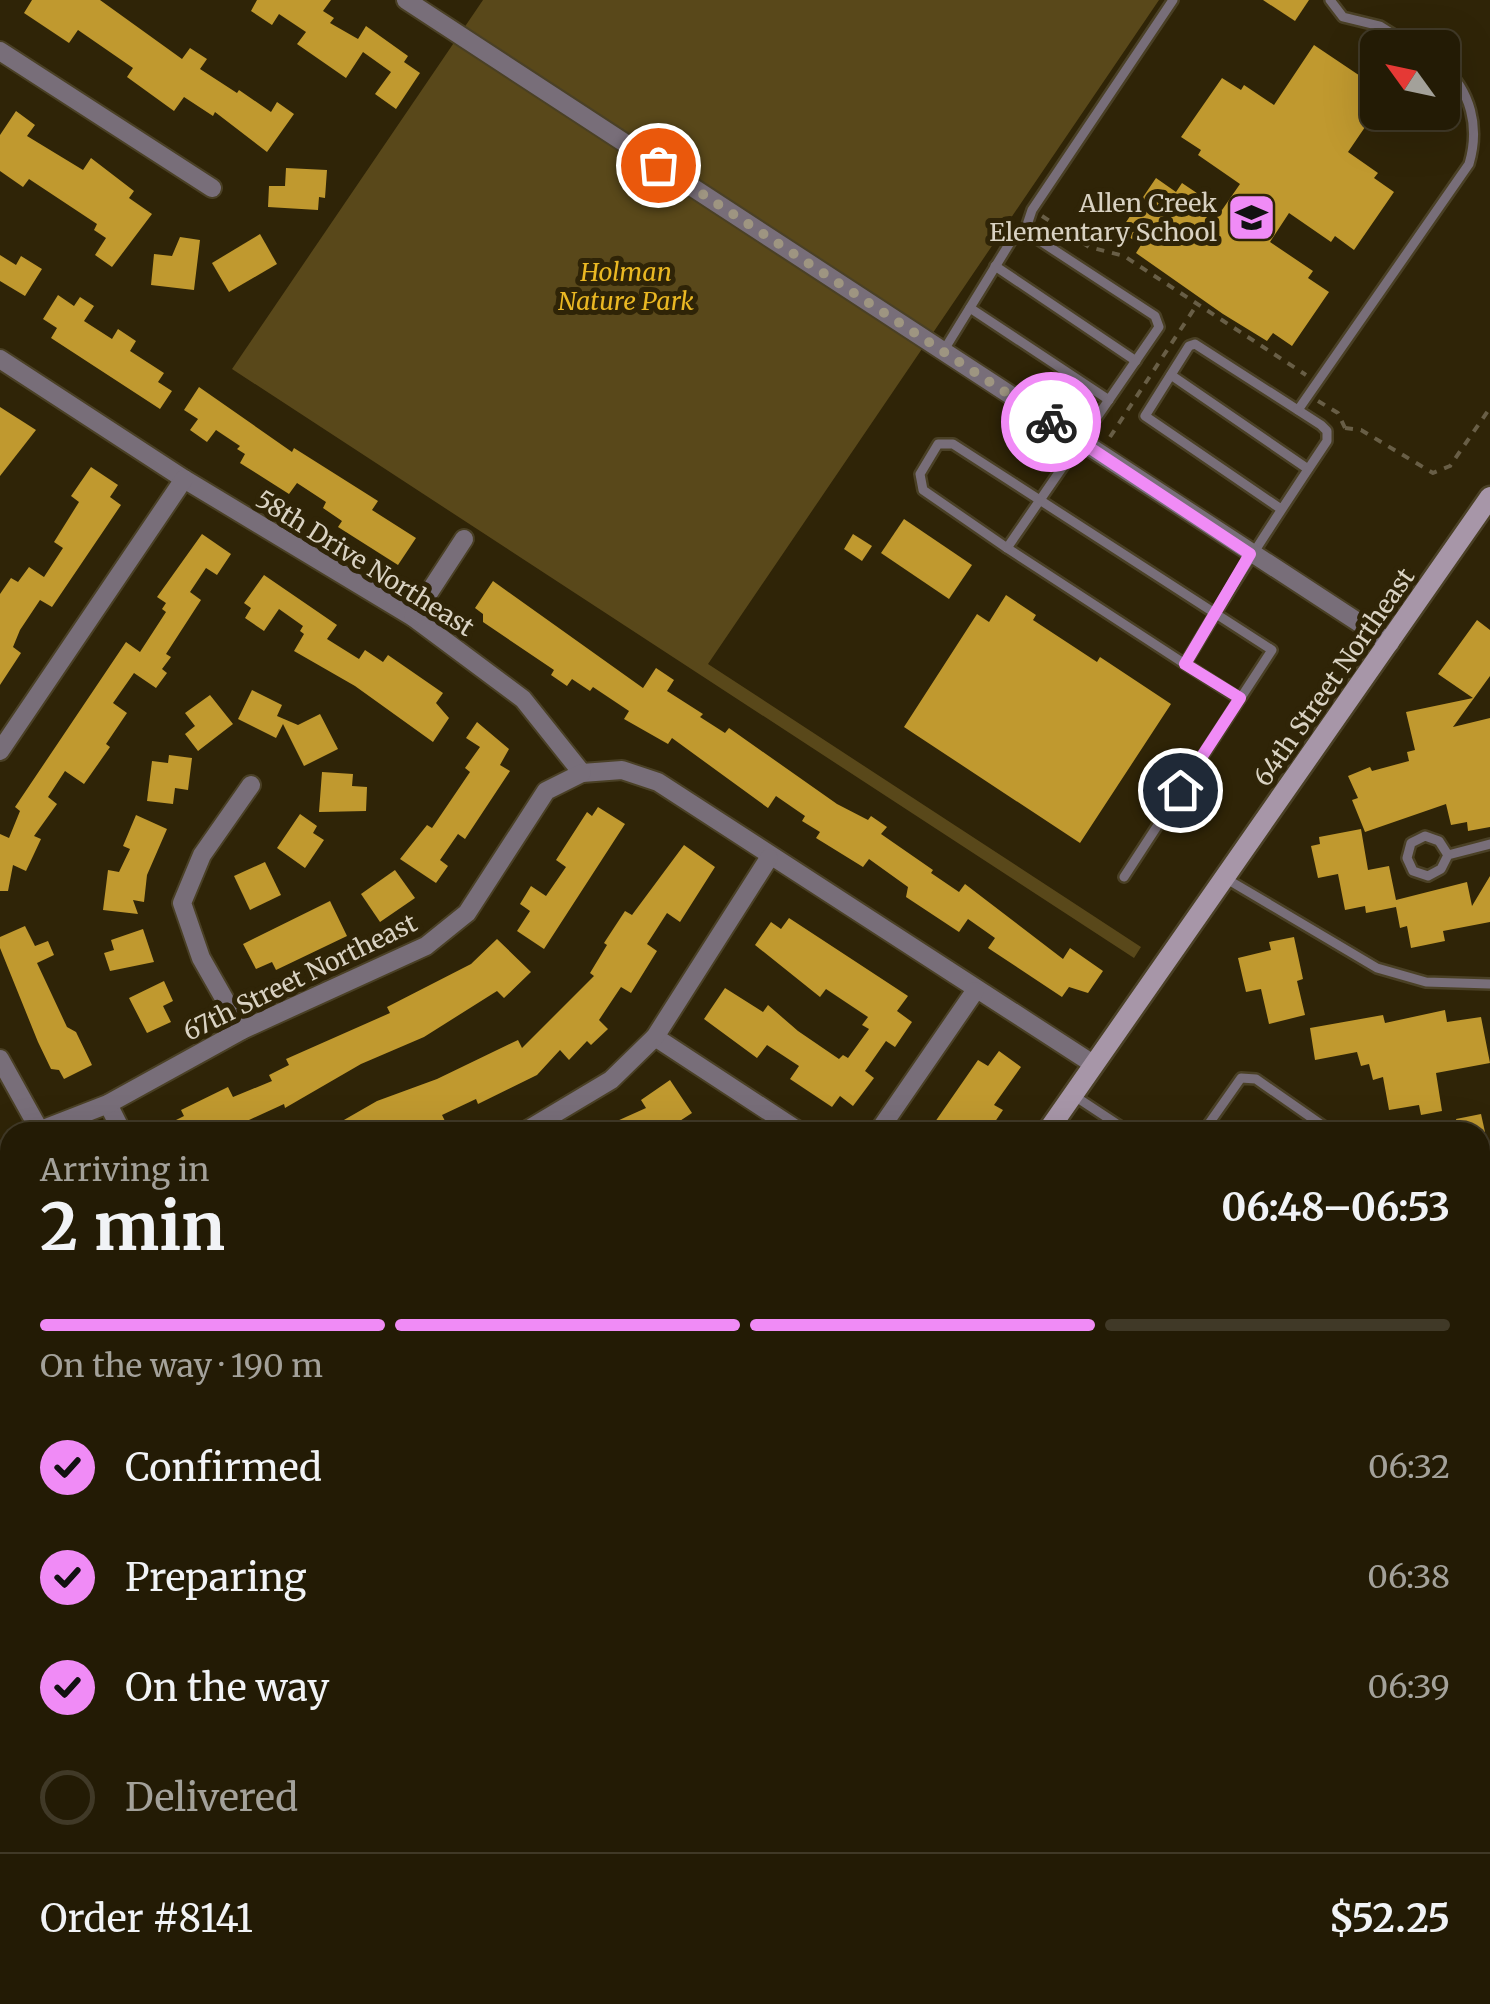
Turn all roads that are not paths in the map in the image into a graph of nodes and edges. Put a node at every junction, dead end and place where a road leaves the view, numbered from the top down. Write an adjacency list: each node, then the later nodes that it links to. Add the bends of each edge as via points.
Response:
1 (406, 0): 11 (street)
2 (1173, 0): 8 (lane, via 1032,210)
3 (1330, 0): 4 (lane, via 1343,17)
4 (1386, 30)
5 (0, 51): 7 (street)
6 (1460, 81): 16 (lane, via 1474,147 1469,164)
7 (212, 188)
8 (1026, 231): 9 (lane, via 1011,240); 13 (lane, via 1156,316 1160,326)
9 (995, 266): 10 (lane); 13 (lane)
10 (970, 308): 11 (lane); 15 (lane)
11 (943, 351): 17 (street)
12 (0, 360): 19 (street, 58th Drive Northeast)
13 (1136, 361): 15 (lane)
14 (1170, 375): 16 (lane, via 1195,344); 18 (lane); 22 (lane, via 1144,416)
15 (1110, 400): 17 (lane)
16 (1298, 410): 18 (lane, via 1327,431)
17 (1081, 442): 21 (lane); 25 (street)
18 (1308, 469): 22 (lane)
19 (184, 479): 27 (street, 58th Drive Northeast); 31 (street)
20 (1490, 497): 28 (main road, 64th Street Northeast)
21 (1041, 500): 24 (lane); 24 (lane, via 953,444 938,444 920,474 923,490); 26 (lane)
22 (1282, 510): 25 (lane)
23 (464, 539): 27 (street)
24 (1007, 548): 29 (lane)
25 (1250, 554): 26 (lane); 28 (street)
26 (1216, 613): 29 (lane); 30 (lane, via 1272,650)
27 (413, 617): 32 (street, 58th Drive Northeast, via 523,699)
28 (1390, 643): 38 (main road, 64th Street Northeast)
29 (1185, 664): 30 (lane)
30 (1240, 698): 37 (lane)
31 (0, 751)
32 (582, 773): 36 (street, via 622,770 658,782); 41 (street, 67th Street Northeast, via 546,791 467,913 426,946)
33 (250, 785): 41 (street, via 202,855 182,903 201,958)
34 (1490, 844): 35 (lane)
35 (1448, 855): 35 (lane, via 1428,876 1406,858 1411,844 1425,836 1439,841)
36 (769, 858): 40 (street); 42 (street)
37 (1124, 877)
38 (1223, 877): 39 (lane, via 1377,968 1426,982); 44 (main road, 64th Street Northeast)
39 (1490, 984)
40 (974, 991): 44 (street); 52 (street)
41 (242, 1030): 46 (street, 67th Street Northeast)
42 (654, 1037): 50 (street, via 611,1080); 51 (street)
43 (0, 1059): 47 (street)
44 (1093, 1064): 45 (main road, 64th Street Northeast)
45 (1072, 1094): 53 (main road, 64th Street Northeast); 54 (lane)
46 (108, 1104): 48 (street, 67th Street Northeast); 49 (street)
47 (33, 1122)
48 (63, 1122)
49 (117, 1122)
50 (541, 1122)
51 (785, 1122)
52 (885, 1122)
53 (1054, 1122)
54 (1115, 1122)
55 (1210, 1122): 56 (lane, via 1241,1078 1256,1079)
56 (1318, 1122)

